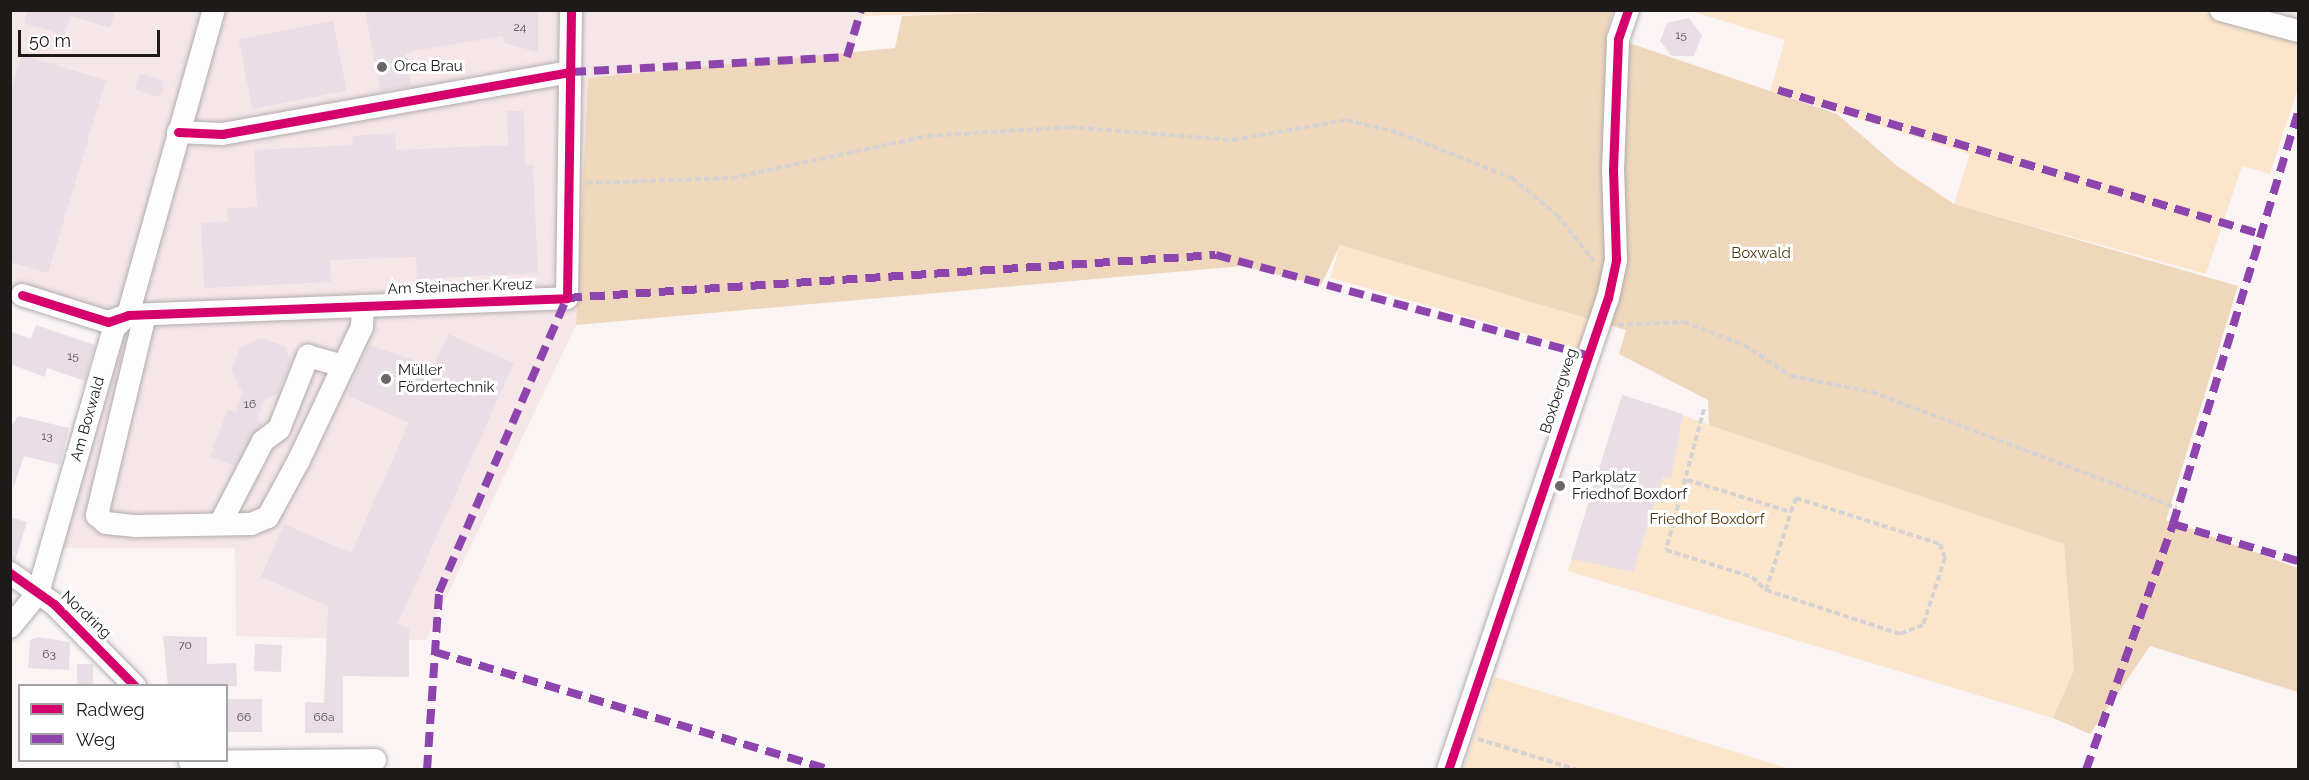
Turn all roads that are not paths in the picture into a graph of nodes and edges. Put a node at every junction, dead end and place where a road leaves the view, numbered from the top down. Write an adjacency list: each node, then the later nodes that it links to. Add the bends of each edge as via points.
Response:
1 (214, 10): 7 (street)
2 (571, 10): 6 (street, Am Steinacher Kreuz)
3 (1628, 10): 19 (street, Boxbergweg, via 1618,51 1613,170 1617,260)
4 (2221, 10): 5 (street)
5 (2298, 31)
6 (571, 72): 7 (street, via 222,134); 9 (street, Am Steinacher Kreuz, via 567,298)
7 (178, 132): 10 (street)
8 (22, 295): 10 (street, via 108,322)
9 (363, 306): 10 (street, Am Steinacher Kreuz); 11 (street, via 362,327)
10 (137, 315): 12 (street, via 97,515 106,523 126,525); 14 (street, Am Boxwald, via 114,328)
11 (344, 366): 12 (street, via 268,517 251,524); 12 (street, via 308,356 279,429 263,441)
12 (220, 524)
13 (10, 573): 14 (street, Nordring)
14 (38, 593): 15 (street, Am Boxwald); 16 (street, Nordring)
15 (10, 627)
16 (133, 684)
17 (375, 760): 18 (street)
18 (191, 764)
19 (1448, 770)

